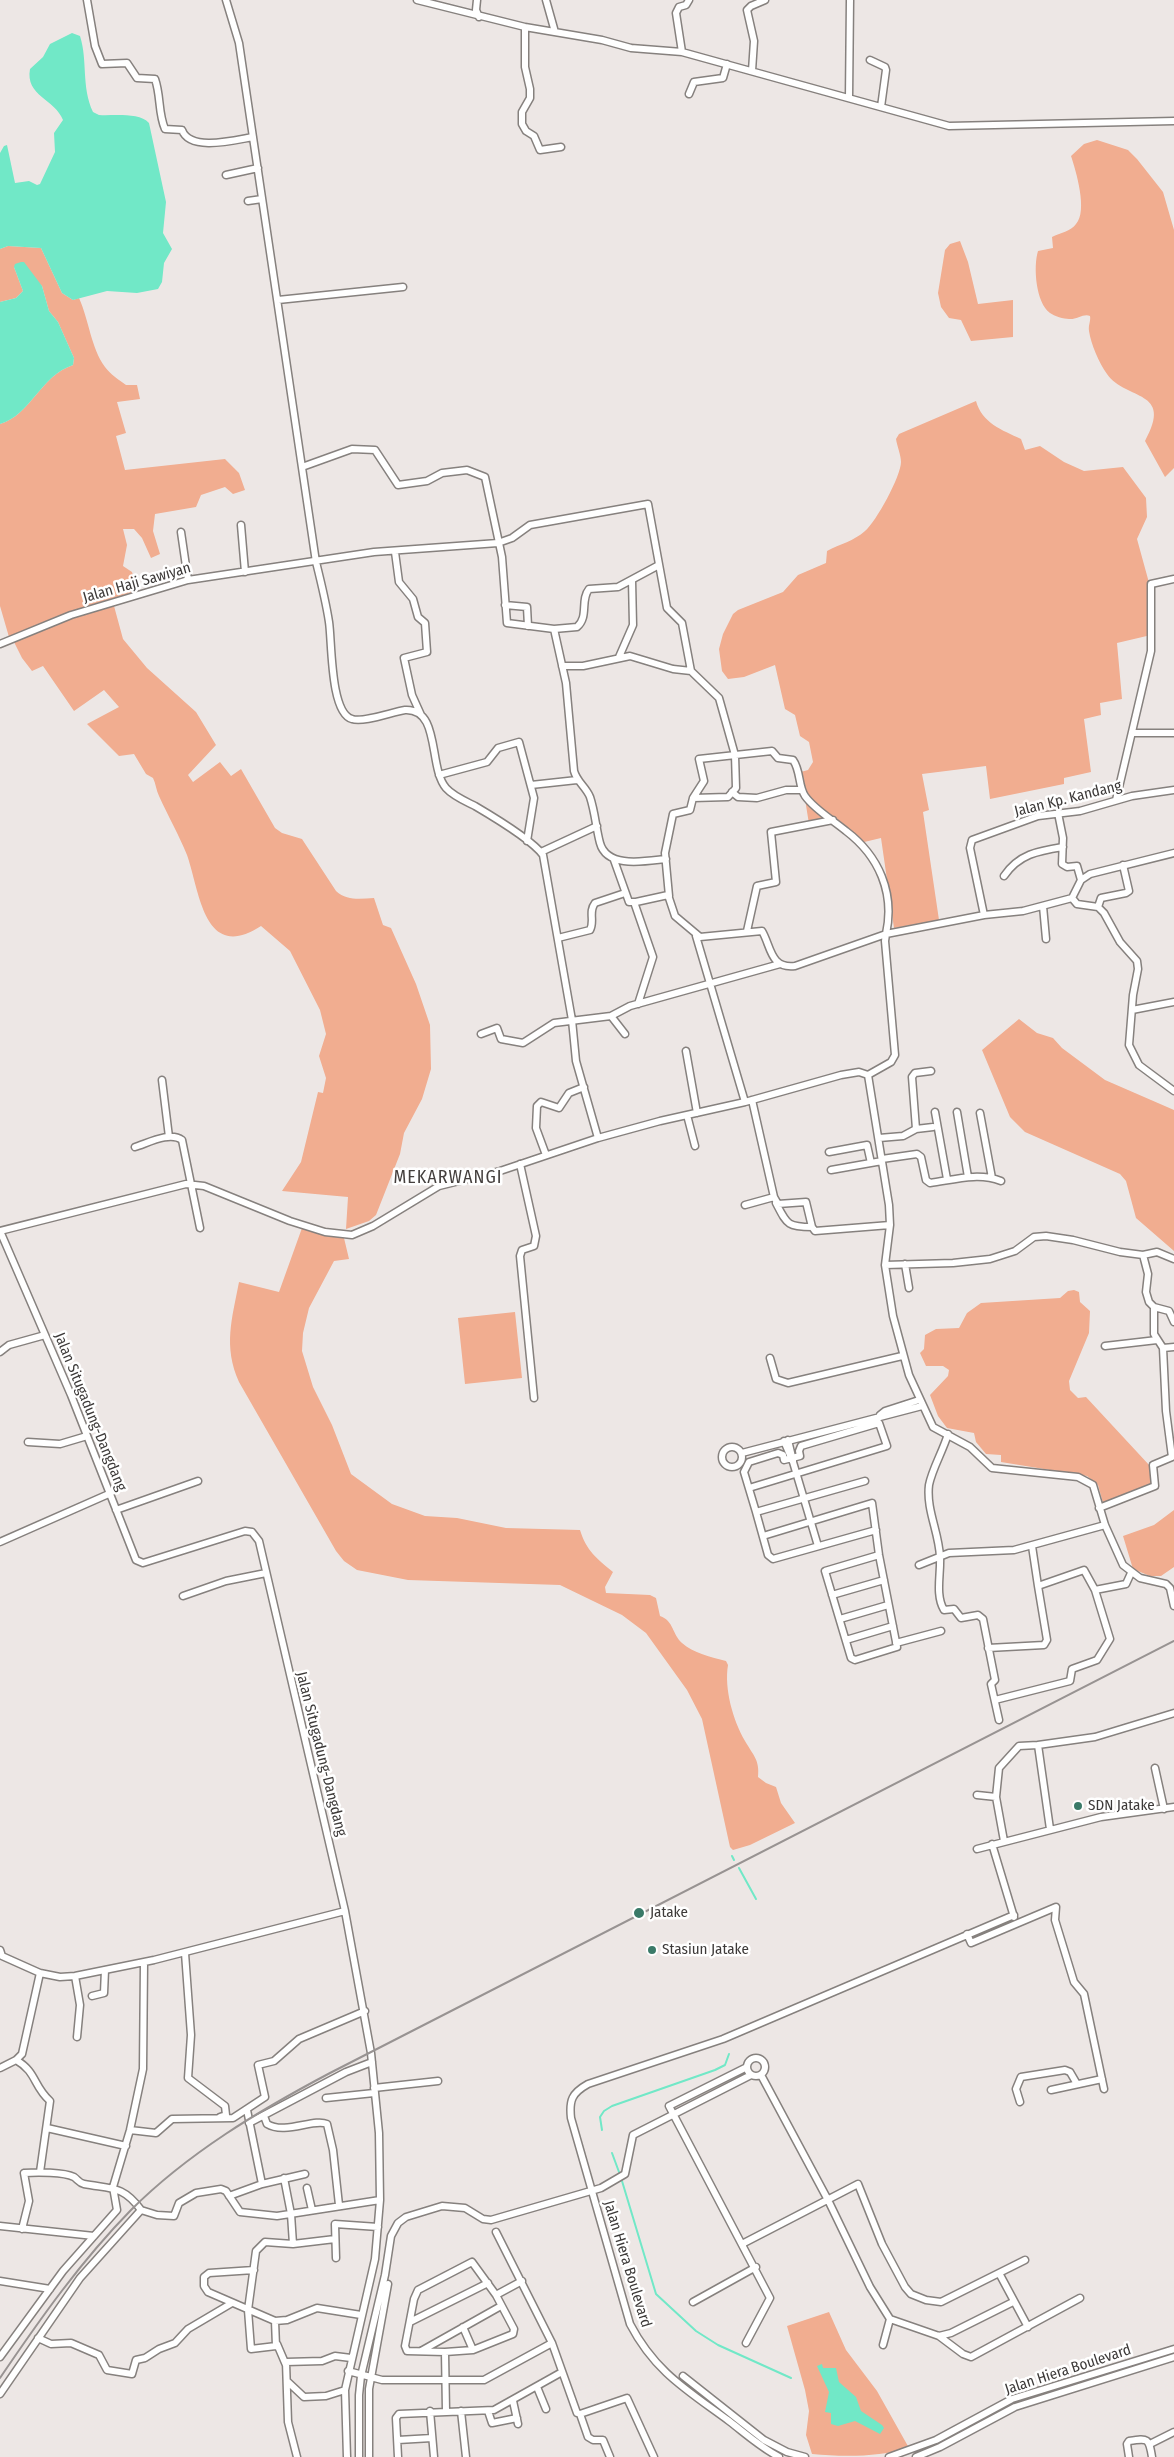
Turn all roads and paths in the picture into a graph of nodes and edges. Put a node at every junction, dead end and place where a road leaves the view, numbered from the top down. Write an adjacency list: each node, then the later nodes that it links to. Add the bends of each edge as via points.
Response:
1 (87, 0): 20 (street, via 95,46 102,64 127,63 137,78 155,79 165,129 182,130 184,136 199,143)
2 (226, 0): 20 (street, via 239,42)
3 (416, 0): 9 (street)
4 (477, 0): 9 (street)
5 (546, 0): 11 (street)
6 (689, 0): 12 (street, via 676,12)
7 (765, 0): 15 (street, via 747,10 754,41)
8 (850, 0): 17 (street)
9 (479, 17): 10 (street)
10 (525, 27): 11 (street); 21 (street, via 525,67 530,98 522,112 522,124 534,136 540,150)
11 (555, 32): 12 (street, via 626,47)
12 (682, 52): 14 (street)
13 (870, 60): 18 (street, via 886,70)
14 (727, 64): 15 (street); 16 (street, via 723,78 694,82)
15 (752, 71): 17 (street)
16 (689, 94)
17 (849, 98): 18 (street)
18 (880, 107): 19 (street, via 949,126)
19 (1174, 121)
20 (253, 137): 22 (street)
21 (561, 147)
22 (258, 168): 23 (street); 24 (street)
23 (226, 175)
24 (262, 199): 25 (street); 27 (street)
25 (248, 202)
26 (403, 287): 27 (street)
27 (278, 300): 28 (street)
28 (302, 467): 31 (street, via 352,449 375,450 398,484 427,481 442,473 467,470 485,477); 33 (street)
29 (241, 525): 35 (street)
30 (181, 532): 37 (street)
31 (498, 543): 32 (street, Jalan Haji Sawiyan); 34 (street, via 512,538 530,525 648,504); 39 (street, via 503,563)
32 (395, 552): 33 (street, Jalan Haji Sawiyan); 46 (street, via 399,582 413,599 418,617 425,623 427,652 404,658 412,695)
33 (316, 562): 35 (street, Jalan Haji Sawiyan); 46 (street, via 329,623 334,682 345,714 356,720 412,710)
34 (659, 565): 38 (street); 45 (street, via 667,608 682,623)
35 (245, 572): 37 (street, Jalan Haji Sawiyan)
36 (1174, 579): 47 (street, via 1150,584 1152,644)
37 (188, 580): 42 (street, Jalan Haji Sawiyan, via 71,615)
38 (632, 580): 41 (street, via 614,588 588,589 581,623 577,627); 43 (street, via 633,626)
39 (505, 605): 40 (street, via 507,623); 40 (street, via 527,607)
40 (528, 626): 41 (street)
41 (554, 629): 44 (street)
42 (0, 644)
43 (619, 657): 44 (street, via 583,666); 45 (street, via 635,657)
44 (562, 666): 51 (street)
45 (691, 671): 49 (street, via 719,698)
46 (422, 716): 50 (street, via 430,729)
47 (1133, 733): 48 (street); 57 (street)
48 (1174, 733)
49 (734, 755): 53 (street, via 772,751 778,758 793,760); 55 (street, via 736,788); 56 (street, via 699,759 704,781)
50 (439, 775): 52 (street, via 487,762 498,748 520,742); 61 (street, via 446,788 456,796)
51 (577, 780): 52 (street); 60 (street, via 588,791)
52 (531, 785): 61 (street, via 534,798)
53 (802, 790): 55 (street, via 786,790 757,798 738,797); 59 (street)
54 (1174, 790): 57 (street, Jalan Kp. Kandang)
55 (732, 792): 56 (street, via 728,796)
56 (693, 798): 65 (street, via 690,810 673,814)
57 (1116, 800): 58 (street, Jalan Kp. Kandang, via 1088,809)
58 (1058, 813): 62 (street); 76 (street, Jalan Kp. Kandang, via 1032,818 971,842)
59 (833, 820): 77 (street, via 771,832 776,882 757,886); 78 (street, via 859,842 879,868 888,902)
60 (597, 826): 63 (street); 66 (street, via 600,846)
61 (527, 841): 63 (street)
62 (1063, 847): 68 (street, via 1026,855); 69 (street, via 1062,864 1077,866)
63 (541, 852): 80 (street, via 545,859)
64 (1174, 853): 67 (street)
65 (666, 859): 66 (street); 71 (street)
66 (614, 860): 70 (street)
67 (1123, 865): 69 (street, via 1090,874); 75 (street, via 1129,891 1100,898)
68 (1004, 876)
69 (1081, 880): 72 (street)
70 (624, 893): 73 (street, via 628,900); 80 (street, via 595,903 591,912 592,927 587,932)
71 (669, 896): 73 (street); 79 (street, via 672,913)
72 (1072, 898): 74 (street); 75 (street, via 1077,904)
73 (634, 902): 85 (street, via 653,957)
74 (1042, 906): 76 (street); 81 (street)
75 (1098, 907): 86 (street, via 1118,940 1137,961)
76 (984, 915): 78 (street)
77 (747, 931): 79 (street); 82 (street, via 762,931 773,957)
78 (886, 934): 82 (street, via 795,966); 93 (street, via 895,1055 891,1062)
79 (696, 936): 83 (street)
80 (558, 938): 88 (street)
81 (1046, 939)
82 (780, 964): 83 (street)
83 (711, 984): 85 (street); 97 (street)
84 (1174, 1002): 86 (street)
85 (638, 1004): 87 (street, via 620,1009)
86 (1132, 1010): 96 (street, via 1128,1042 1134,1056 1142,1068)
87 (611, 1016): 88 (street); 90 (street)
88 (572, 1020): 89 (street, via 552,1024 523,1043 501,1039 497,1028); 95 (street, via 576,1060)
89 (480, 1034)
90 (625, 1034)
91 (686, 1051): 100 (street)
92 (931, 1071): 104 (street, via 915,1073 912,1077)
93 (868, 1075): 97 (street, via 859,1072 841,1075); 107 (street)
94 (162, 1080): 105 (street)
95 (584, 1086): 106 (street); 111 (street, via 569,1093 559,1108 541,1102 537,1106 536,1128)
96 (1174, 1091)
97 (749, 1101): 100 (street); 121 (street)
98 (935, 1112): 118 (street)
99 (957, 1112): 116 (street)
100 (697, 1113): 102 (street)
101 (980, 1113): 117 (street)
102 (687, 1115): 106 (street); 108 (street)
103 (932, 1127): 104 (street)
104 (916, 1129): 107 (street, via 902,1136)
105 (169, 1137): 109 (street); 120 (street, via 177,1137 183,1142)
106 (598, 1138): 111 (street)
107 (879, 1138): 112 (street)
108 (695, 1146)
109 (135, 1147)
110 (829, 1152): 113 (street, via 867,1145)
111 (546, 1155): 114 (street)
112 (882, 1160): 113 (street); 118 (street, via 918,1154 927,1181); 123 (street)
113 (871, 1163): 115 (street)
114 (520, 1164): 120 (street, via 439,1186 373,1226 346,1236 290,1221); 142 (street, via 537,1239 534,1246 522,1250 520,1256)
115 (831, 1170)
116 (968, 1177): 117 (street); 118 (street)
117 (992, 1178): 119 (street)
118 (947, 1179)
119 (1001, 1181)
120 (193, 1184): 125 (street); 126 (street, via 148,1192)
121 (775, 1199): 122 (street); 124 (street, via 785,1221 792,1227); 124 (street, via 781,1204 806,1202)
122 (745, 1205)
123 (890, 1225): 124 (street, via 817,1231); 130 (street)
124 (812, 1227)
125 (200, 1228)
126 (0, 1231): 134 (street, Jalan Situgadung-Dangdang)
127 (1143, 1255): 128 (street, via 1157,1252); 129 (street, via 1041,1236 1032,1238 1015,1251 990,1259); 132 (street, via 1148,1274 1147,1295)
128 (1174, 1259)
129 (905, 1264): 130 (street); 131 (street)
130 (886, 1265): 140 (street, via 892,1316)
131 (909, 1288)
132 (1154, 1307): 133 (street, via 1166,1310); 135 (street)
133 (1174, 1322)
134 (45, 1335): 139 (street, via 9,1345); 145 (street, Jalan Situgadung-Dangdang)
135 (1157, 1340): 136 (street); 138 (street)
136 (1106, 1346)
137 (1174, 1347): 138 (street)
138 (1163, 1348): 148 (street, via 1166,1411)
139 (0, 1352)
140 (902, 1356): 141 (street, via 788,1383 776,1379); 143 (street)
141 (770, 1358)
142 (534, 1398)
143 (921, 1403): 144 (street, via 935,1430); 146 (street)
144 (948, 1434): 157 (street, via 970,1447 992,1468 1078,1477 1090,1482); 168 (street, via 930,1478 928,1494)
145 (87, 1436): 147 (street, via 60,1444); 155 (street, Jalan Situgadung-Dangdang)
146 (786, 1441): 149 (street); 150 (street)
147 (28, 1442)
148 (1173, 1446): 157 (street, via 1170,1459 1153,1465 1155,1486)
149 (742, 1454)
150 (792, 1459): 151 (street); 151 (street, via 800,1456 801,1446 879,1423 887,1446); 154 (street, via 784,1460 783,1454 778,1453 750,1462 744,1472)
151 (796, 1474): 154 (street); 156 (street)
152 (865, 1481): 156 (street)
153 (198, 1482): 158 (street)
154 (749, 1488): 159 (street)
155 (111, 1493): 158 (street, Jalan Situgadung-Dangdang); 164 (street)
156 (804, 1498): 159 (street); 160 (street)
157 (1099, 1508): 161 (street)
158 (116, 1510): 170 (street, Jalan Situgadung-Dangdang, via 140,1563 245,1531 257,1536)
159 (756, 1512): 163 (street)
160 (810, 1521): 162 (street, via 872,1503); 163 (street); 165 (street)
161 (1105, 1525): 166 (street); 171 (street, via 1123,1565)
162 (876, 1530): 165 (street); 167 (street)
163 (763, 1536): 165 (street, via 768,1555 773,1559)
164 (0, 1542)
165 (818, 1546)
166 (1032, 1546): 168 (street); 173 (street)
167 (879, 1555): 172 (street); 175 (street, via 825,1571)
168 (940, 1555): 169 (street); 184 (street, via 940,1603 944,1610 954,1609 961,1618 978,1616 983,1619)
169 (919, 1565)
170 (266, 1573): 176 (street, via 226,1581); 198 (street, Jalan Situgadung-Dangdang)
171 (1132, 1573): 174 (street, via 1126,1584); 178 (street, via 1166,1584)
172 (884, 1580): 175 (street); 177 (street)
173 (1038, 1586): 174 (street, via 1084,1570); 184 (street, via 1047,1640 1044,1644)
174 (1095, 1590): 185 (street, via 1110,1639 1097,1660 1072,1669 1070,1681)
175 (832, 1595): 179 (street)
176 (183, 1596)
177 (888, 1605): 179 (street); 180 (street)
178 (1174, 1606)
179 (840, 1619): 182 (street)
180 (892, 1626): 182 (street); 183 (street)
181 (941, 1631): 183 (street)
182 (846, 1640): 183 (street, via 851,1658 855,1660 897,1647)
183 (896, 1643)
184 (988, 1648): 185 (street, via 995,1680 991,1684)
185 (994, 1700): 187 (street)
186 (1174, 1713): 188 (street, via 1095,1737)
187 (999, 1720)
188 (1038, 1745): 191 (street, via 1020,1746 999,1768); 194 (street)
189 (1155, 1768): 193 (street)
190 (977, 1796): 191 (street)
191 (996, 1797): 195 (street)
192 (1174, 1808): 193 (street)
193 (1164, 1809): 194 (street, via 1101,1817)
194 (1050, 1829): 195 (street)
195 (1004, 1841): 196 (street)
196 (992, 1844): 197 (street); 200 (street)
197 (977, 1848)
198 (345, 1911): 205 (street); 211 (street, Jalan Situgadung-Dangdang)
199 (1045, 1911): 201 (street); 201 (street, via 1056,1907); 202 (street)
200 (1014, 1915): 202 (street); 203 (street)
201 (1055, 1920): 219 (street, via 1074,1982 1084,1994)
202 (1016, 1924): 203 (street, via 971,1943)
203 (967, 1934): 241 (street, Jalan Hiera Boulevard, via 732,2036 574,2091 570,2100 571,2118)
204 (0, 1950): 208 (street, via 2,1956)
205 (185, 1953): 206 (street); 230 (street, via 190,2034 188,2078 224,2106 226,2115)
206 (144, 1963): 207 (street); 233 (street, via 144,2057 141,2088)
207 (105, 1970): 209 (street); 210 (street, via 104,1993)
208 (40, 1973): 209 (street); 213 (street, via 26,2040 22,2054)
209 (75, 1976): 212 (street, via 80,2005)
210 (92, 1996)
211 (364, 2011): 214 (street, Jalan Situgadung-Dangdang); 227 (street, via 299,2039 274,2062 258,2065 265,2097)
212 (77, 2037)
213 (16, 2060): 216 (street); 232 (street, via 30,2070 38,2092 50,2101)
214 (372, 2062): 223 (street, Jalan Situgadung-Dangdang); 229 (street, via 346,2072)
215 (747, 2067): 217 (street); 218 (street, via 751,2059 761,2059 765,2067); 228 (street, via 669,2106)
216 (0, 2068)
217 (751, 2075): 218 (street); 228 (street)
218 (761, 2075): 244 (street)
219 (1102, 2079): 221 (street); 222 (street)
220 (438, 2081): 223 (street)
221 (1077, 2084): 224 (street); 226 (street, via 1070,2072 1064,2070 1021,2077 1016,2089)
222 (1104, 2089)
223 (374, 2090): 225 (street); 243 (street, Jalan Situgadung-Dangdang, via 379,2133)
224 (1051, 2090)
225 (326, 2098)
226 (1020, 2102)
227 (247, 2110): 230 (street, via 233,2118); 231 (street)
228 (673, 2114): 241 (street, via 633,2135 625,2174); 256 (street)
229 (264, 2116): 231 (street); 245 (street, via 269,2126 275,2127 327,2124)
230 (219, 2118): 233 (street, via 172,2119 162,2130 153,2133)
231 (249, 2123): 238 (street)
232 (47, 2128): 234 (street); 235 (street)
233 (130, 2130): 234 (street)
234 (126, 2146): 239 (street)
235 (40, 2172): 239 (street, via 74,2177 81,2183); 251 (street, via 24,2173 29,2201)
236 (304, 2174): 237 (street)
237 (284, 2178): 238 (street); 248 (street)
238 (262, 2184): 242 (street)
239 (113, 2187): 246 (street, via 131,2198); 253 (street, via 117,2210)
240 (307, 2188): 247 (street)
241 (592, 2190): 296 (street, via 492,2220 453,2205 406,2217 398,2223 391,2236); 314 (street, Jalan Hiera Boulevard, via 630,2324 639,2342 660,2369)
242 (229, 2196): 246 (street, via 221,2189 196,2193 179,2203 174,2216); 248 (street, via 240,2212 278,2216)
243 (380, 2200): 245 (street); 250 (street, Jalan Situgadung-Dangdang)
244 (828, 2200): 256 (street); 261 (street, via 858,2184 889,2258 908,2291 916,2297 941,2302); 275 (street, via 870,2287)
245 (339, 2205): 247 (street)
246 (141, 2210): 281 (street, via 80,2278)
247 (312, 2210): 248 (street)
248 (291, 2214): 255 (street)
249 (0, 2226): 251 (street)
250 (378, 2228): 254 (street, via 336,2224); 274 (street, Jalan Situgadung-Dangdang, via 375,2259)
251 (22, 2229): 253 (street)
252 (496, 2232): 263 (street)
253 (94, 2236): 266 (street)
254 (335, 2239): 255 (street); 257 (street)
255 (293, 2244): 260 (street, via 265,2242 256,2251)
256 (742, 2244): 259 (street)
257 (336, 2258)
258 (1025, 2260): 261 (street)
259 (756, 2267): 269 (street); 283 (street, via 770,2298)
260 (254, 2270): 271 (street, via 209,2273 204,2277 208,2292); 273 (street)
261 (999, 2273): 270 (street)
262 (0, 2281): 266 (street)
263 (522, 2281): 267 (street); 282 (street)
264 (488, 2283): 267 (street); 277 (street); 277 (street, via 474,2262 469,2262 418,2290)
265 (388, 2284): 298 (street)
266 (50, 2289): 290 (street)
267 (496, 2295): 272 (street)
268 (1080, 2298): 279 (street)
269 (693, 2302)
270 (1013, 2302): 279 (street); 280 (street)
271 (232, 2303): 273 (street); 281 (street, via 188,2329 175,2343 136,2360 132,2374 107,2370 99,2355 71,2343 51,2344)
272 (501, 2306): 278 (street); 287 (street, via 514,2329 513,2334)
273 (248, 2310): 276 (street); 284 (street, via 251,2349 271,2348)
274 (361, 2316): 276 (street, via 317,2308 287,2320); 291 (street, Jalan Situgadung-Dangdang)
275 (890, 2318): 280 (street); 285 (street)
276 (275, 2321): 284 (street)
277 (410, 2322): 288 (street, via 406,2349 409,2352)
278 (463, 2328): 287 (street); 288 (street)
279 (1028, 2328): 280 (street, via 971,2357)
280 (939, 2336)
281 (38, 2338): 303 (street)
282 (552, 2343): 295 (street); 299 (street, via 489,2378)
283 (746, 2343)
284 (276, 2344): 293 (street)
285 (883, 2344)
286 (1174, 2349): 304 (street, Jalan Hiera Boulevard)
287 (472, 2350): 289 (street)
288 (420, 2351): 289 (street)
289 (445, 2352): 299 (street)
290 (0, 2357)
291 (351, 2358): 293 (street, via 335,2356 322,2361 288,2360); 294 (street, Jalan Situgadung-Dangdang)
292 (1174, 2358): 306 (street, Jalan Hiera Boulevard)
293 (286, 2365): 300 (street)
294 (348, 2371): 296 (street); 302 (street, Jalan Situgadung-Dangdang)
295 (562, 2372): 301 (street); 312 (street)
296 (361, 2376): 298 (street); 321 (street)
297 (683, 2376): 313 (street)
298 (371, 2379): 299 (street); 322 (street, via 368,2398)
299 (446, 2380): 310 (street)
300 (288, 2382): 302 (street, via 304,2397 326,2396); 319 (street, via 288,2422)
301 (537, 2387): 305 (street); 307 (street)
302 (345, 2390): 320 (street, Jalan Situgadung-Dangdang)
303 (0, 2394)
304 (1019, 2397): 306 (street); 330 (street, Jalan Hiera Boulevard, via 936,2440)
305 (513, 2401): 311 (street); 311 (street, via 517,2421 492,2423)
306 (1022, 2405): 331 (street, Jalan Hiera Boulevard)
307 (546, 2409)
308 (461, 2410): 310 (street); 311 (street); 325 (street)
309 (430, 2411): 310 (street); 316 (street); 317 (street, via 397,2415)
310 (446, 2411)
311 (488, 2411)
312 (580, 2414): 326 (street, via 588,2437 604,2440); 327 (street, via 628,2398)
313 (741, 2419): 314 (street); 329 (street, via 764,2440)
314 (735, 2426): 328 (street, Jalan Hiera Boulevard, via 760,2447)
315 (1174, 2432): 318 (street)
316 (432, 2438): 317 (street); 324 (street)
317 (398, 2440): 323 (street)
318 (1150, 2444): 332 (street, via 1145,2439 1129,2441); 333 (street)
319 (298, 2457)
320 (347, 2457)
321 (359, 2457)
322 (369, 2457)
323 (398, 2457)
324 (434, 2457)
325 (466, 2457)
326 (610, 2457)
327 (654, 2457)
328 (779, 2457)
329 (805, 2457)
330 (889, 2457)
331 (916, 2457)
332 (1129, 2457)
333 (1152, 2457)

